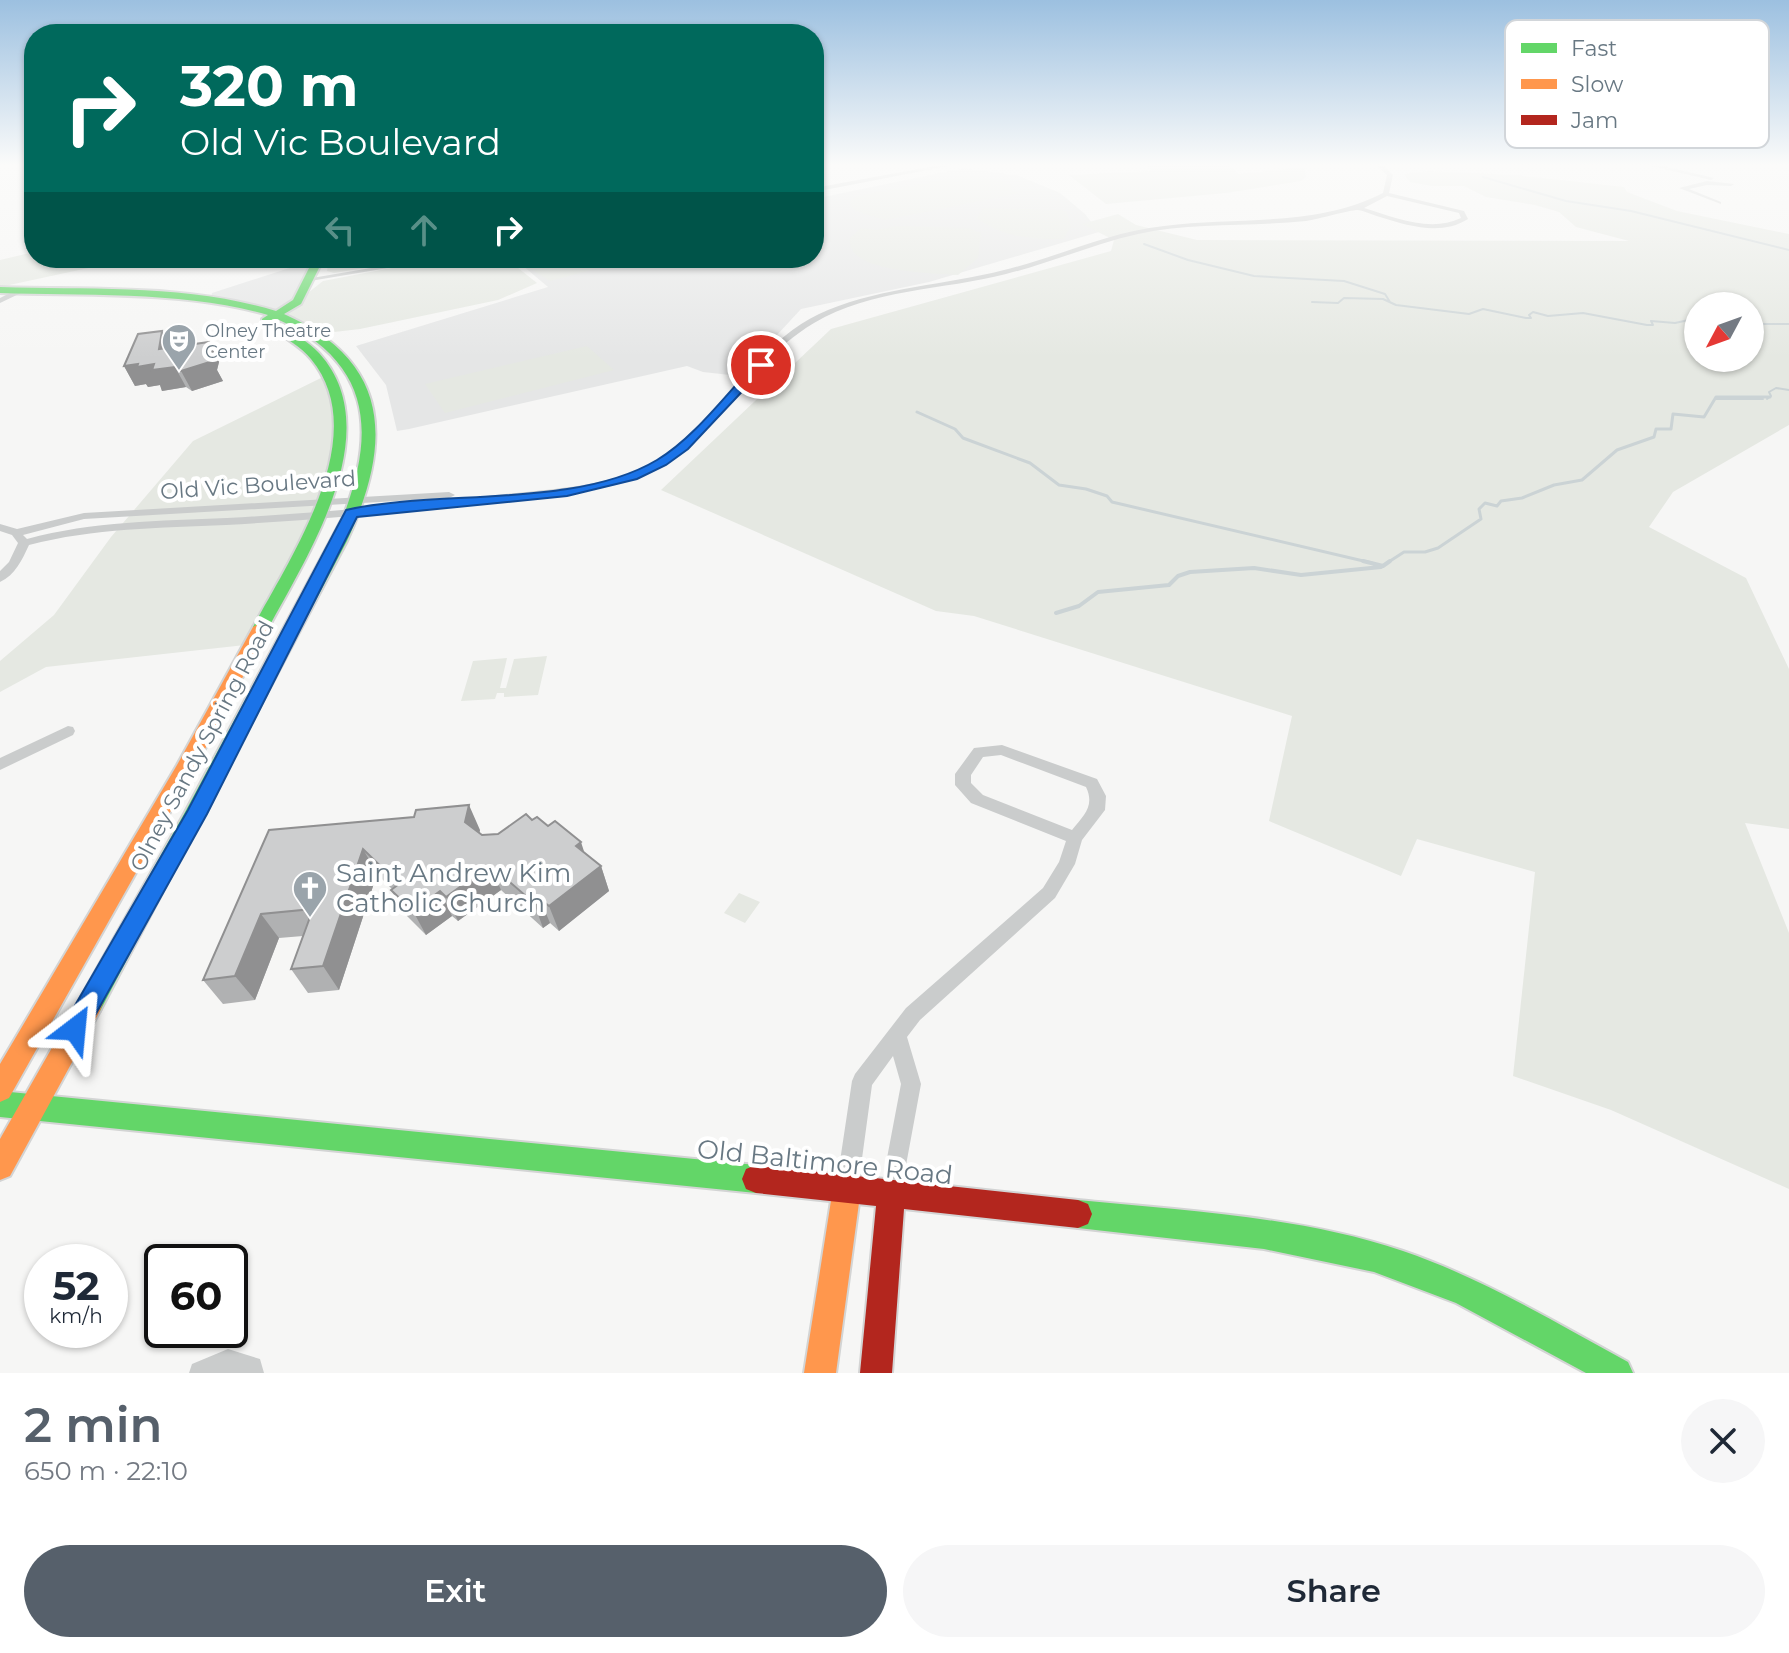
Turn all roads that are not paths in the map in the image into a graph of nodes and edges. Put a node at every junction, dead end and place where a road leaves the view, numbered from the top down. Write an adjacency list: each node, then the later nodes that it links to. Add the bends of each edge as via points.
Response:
1 (1149, 230): 9 (street, Old Vic Boulevard, via 1003,273 834,310 797,331 683,446 652,468 613,483 504,497)
2 (315, 268): 4 (main road)
3 (380, 268): 4 (street)
4 (310, 279): 8 (main road, via 297,302)
5 (0, 290): 6 (main road, Olney Sandy Spring Road)
6 (21, 291): 7 (street); 8 (main road, Olney Sandy Spring Road, via 189,296 248,305)
7 (0, 301)
8 (273, 318): 9 (main road, Olney Sandy Spring Road, via 317,334 360,381 368,402 370,449); 10 (main road, Olney Sandy Spring Road, via 325,366 341,404 341,447)
9 (354, 506): 10 (street, Old Vic Boulevard); 22 (main road, Olney Sandy Spring Road, via 196,814)
10 (319, 509): 11 (street, Old Vic Boulevard); 13 (street, Old Vic Boulevard); 20 (main road, Olney Sandy Spring Road, via 254,644)
11 (114, 514): 13 (street); 14 (street, Old Vic Boulevard, via 63,519)
12 (0, 527): 14 (street)
13 (103, 528): 14 (street, Old Vic Boulevard)
14 (20, 538): 15 (street, via 14,564)
15 (0, 578)
16 (68, 731): 17 (street)
17 (0, 764)
18 (1075, 838): 18 (street, via 1097,810 1092,783 1002,750 979,752 968,764 963,785 977,799); 19 (street, via 1049,893 913,1014)
19 (897, 1036): 24 (street, via 862,1081); 25 (street, via 911,1084)
20 (0, 1089)
21 (0, 1104): 22 (main road, Old Baltimore Road)
22 (30, 1107): 23 (main road, Olney Sandy Spring Road); 24 (main road, Old Baltimore Road)
23 (0, 1166)
24 (847, 1188): 25 (main road, Old Baltimore Road); 28 (main road)
25 (891, 1195): 29 (main road); 30 (main road, Old Baltimore Road, via 1280,1236 1377,1258 1472,1296)
26 (201, 1373): 27 (street, via 228,1361 251,1368)
27 (252, 1373)
28 (820, 1373)
29 (876, 1373)
30 (1617, 1373)

